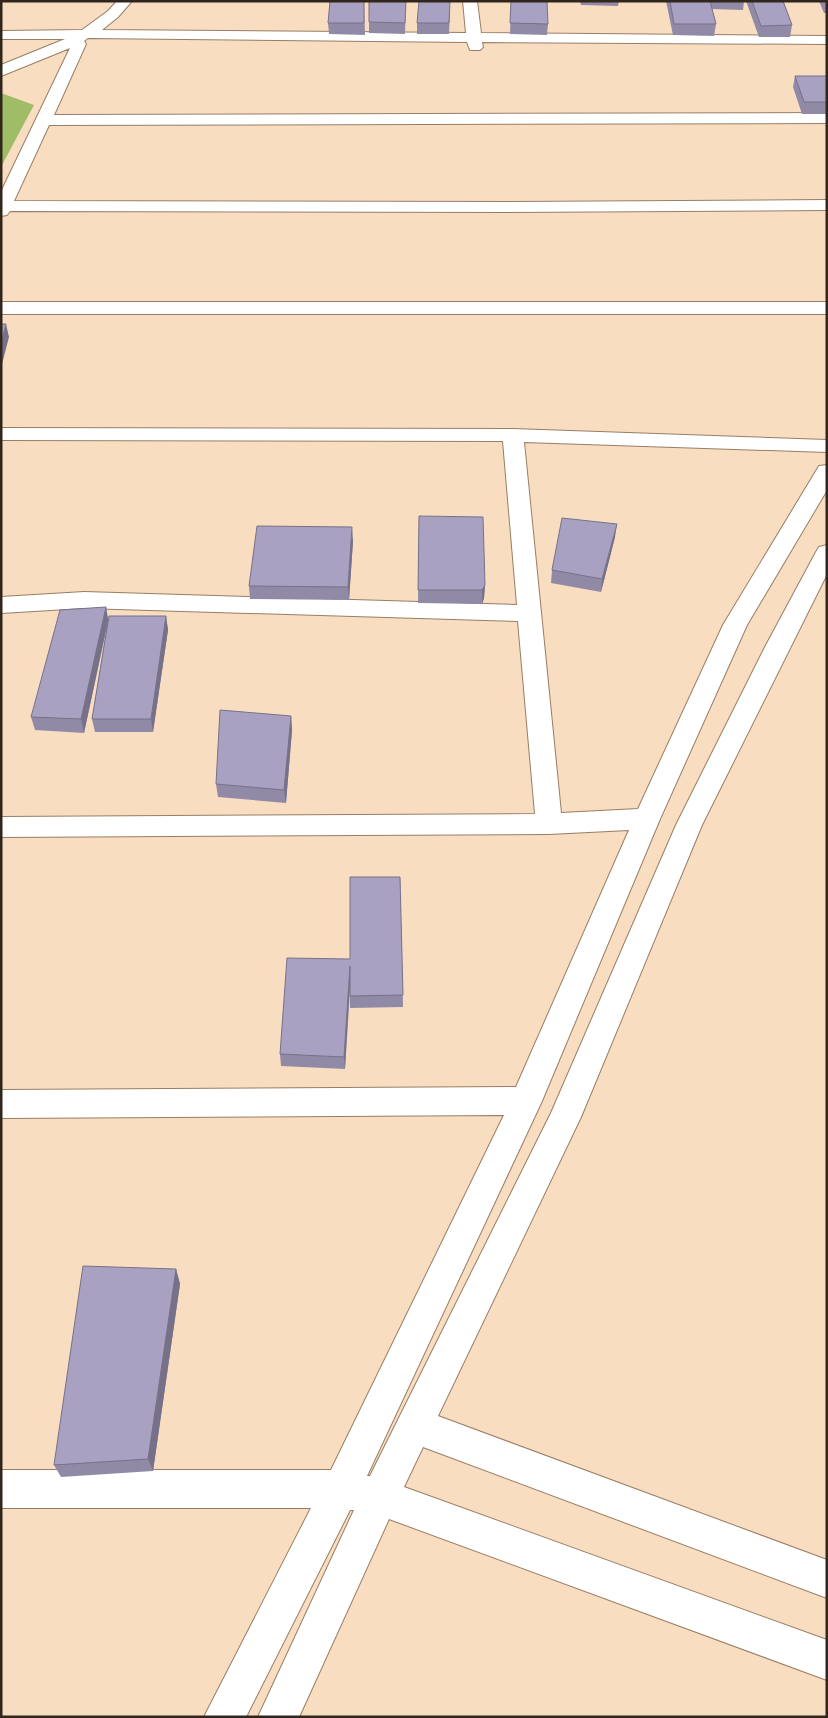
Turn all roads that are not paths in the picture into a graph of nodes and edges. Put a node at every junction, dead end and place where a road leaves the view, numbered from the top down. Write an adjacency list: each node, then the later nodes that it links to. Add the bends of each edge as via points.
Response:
1 (125, 1): 7 (street, via 116,13)
2 (470, 1): 9 (street)
3 (100, 6): 6 (street, via 68,29)
4 (489, 19): 10 (street)
5 (1, 35): 6 (street)
6 (53, 35): 7 (street); 12 (street)
7 (77, 40): 9 (street); 12 (street); 15 (street); 17 (street)
8 (827, 40): 10 (street)
9 (474, 42): 10 (street)
10 (492, 42): 13 (street)
11 (1, 44): 12 (street)
12 (32, 44): 14 (street)
13 (827, 48)
14 (1, 56)
15 (1, 71)
16 (827, 118): 17 (street)
17 (43, 120): 19 (street)
18 (827, 205): 19 (street)
19 (3, 209)
20 (1, 308): 21 (street)
21 (827, 308)
22 (1, 419): 23 (street, via 518,423)
23 (827, 432)
24 (1, 434): 25 (street)
25 (513, 435): 26 (street); 30 (street)
26 (827, 446)
27 (827, 471): 31 (street, via 735,625)
28 (827, 552): 36 (street, via 689,825 565,1117)
29 (1, 605): 30 (street, via 84,600)
30 (529, 612): 32 (street)
31 (647, 818): 32 (street); 34 (street)
32 (549, 824): 33 (street)
33 (1, 827)
34 (526, 1101): 35 (street); 38 (street)
35 (1, 1104)
36 (415, 1426): 39 (street); 40 (street)
37 (1, 1489): 38 (street)
38 (340, 1489): 39 (street); 42 (street)
39 (380, 1497): 41 (street); 43 (street)
40 (827, 1579)
41 (827, 1660)
42 (224, 1717)
43 (278, 1717)

